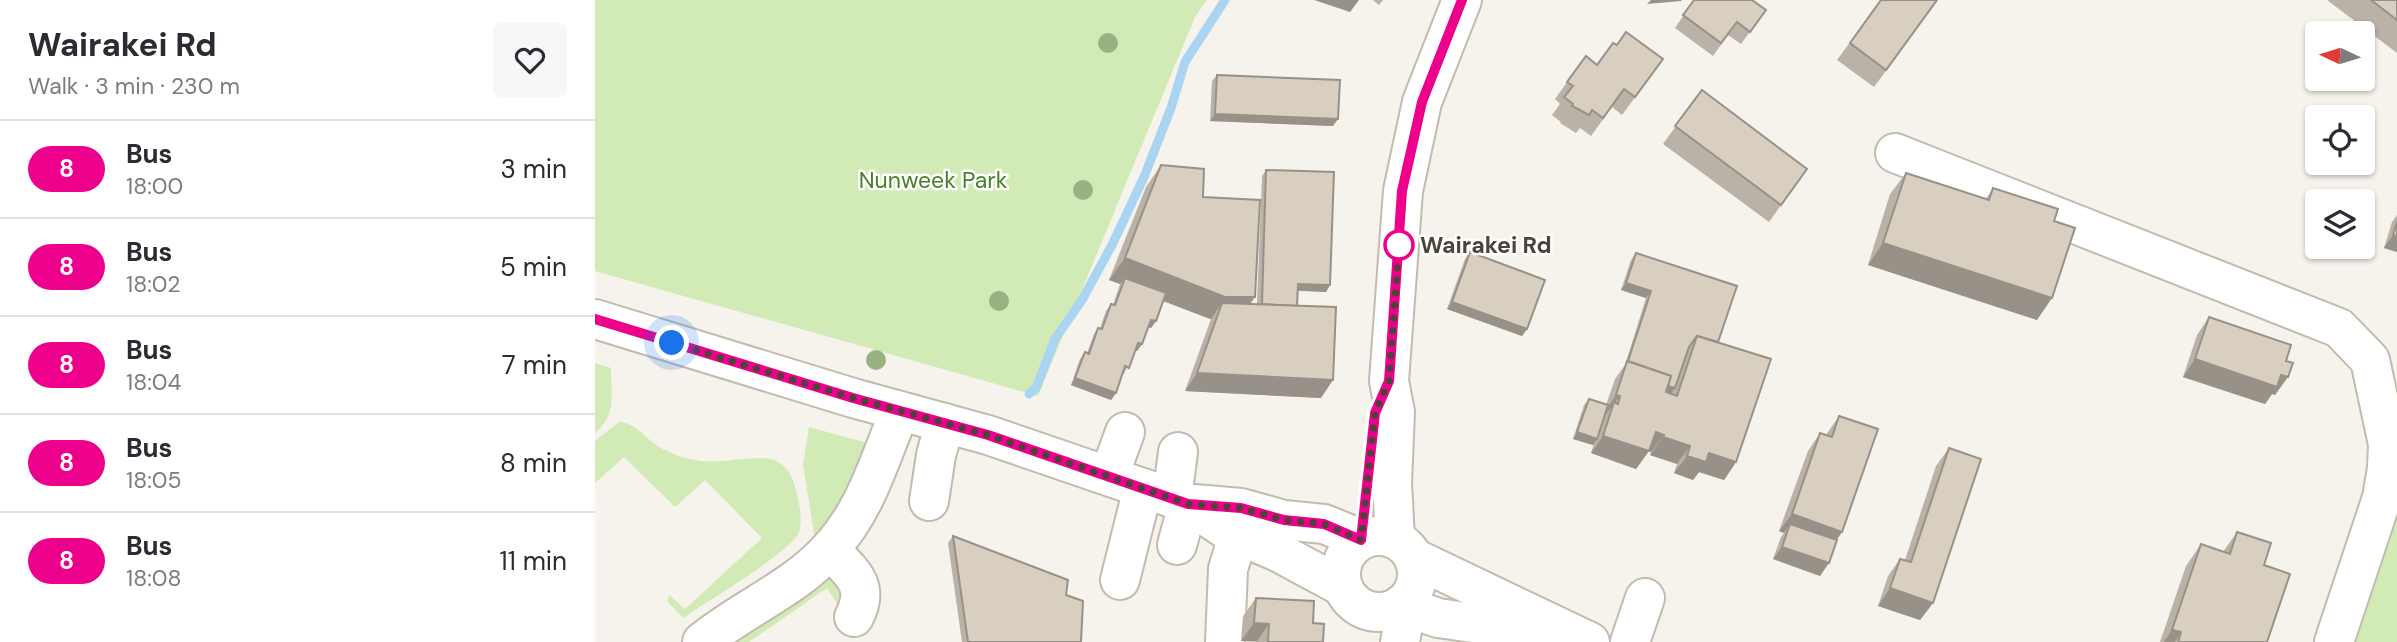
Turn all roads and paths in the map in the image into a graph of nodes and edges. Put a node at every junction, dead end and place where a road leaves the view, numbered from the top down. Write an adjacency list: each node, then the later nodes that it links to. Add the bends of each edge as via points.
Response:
1 (1462, 0): 12 (street, via 1422,102 1402,191 1389,381 1395,412)
2 (1895, 153): 23 (street, via 2339,328 2370,360 2388,444 2385,484)
3 (595, 319): 4 (street)
4 (900, 411): 5 (street); 13 (street, via 866,497)
5 (945, 423): 8 (street); 9 (street)
6 (1125, 432): 8 (street)
7 (1178, 452): 8 (street)
8 (1153, 492): 10 (street); 11 (street); 12 (street, via 1324,524); 14 (street)
9 (929, 502)
10 (1238, 536): 16 (street, via 1276,551); 21 (street, via 1228,569)
11 (1177, 545)
12 (1390, 546): 16 (street, via 1345,555 1341,565); 18 (street, via 1417,571); 19 (street)
13 (830, 550): 17 (street, via 862,590 862,603); 20 (street, via 793,581)
14 (1120, 580)
15 (1645, 598): 22 (street)
16 (1356, 612): 18 (street, via 1382,612)
17 (854, 617)
18 (1401, 624): 19 (street, via 1438,618)
19 (1584, 640)
20 (702, 642)
21 (1225, 642)
22 (1630, 642)
23 (2334, 642)

